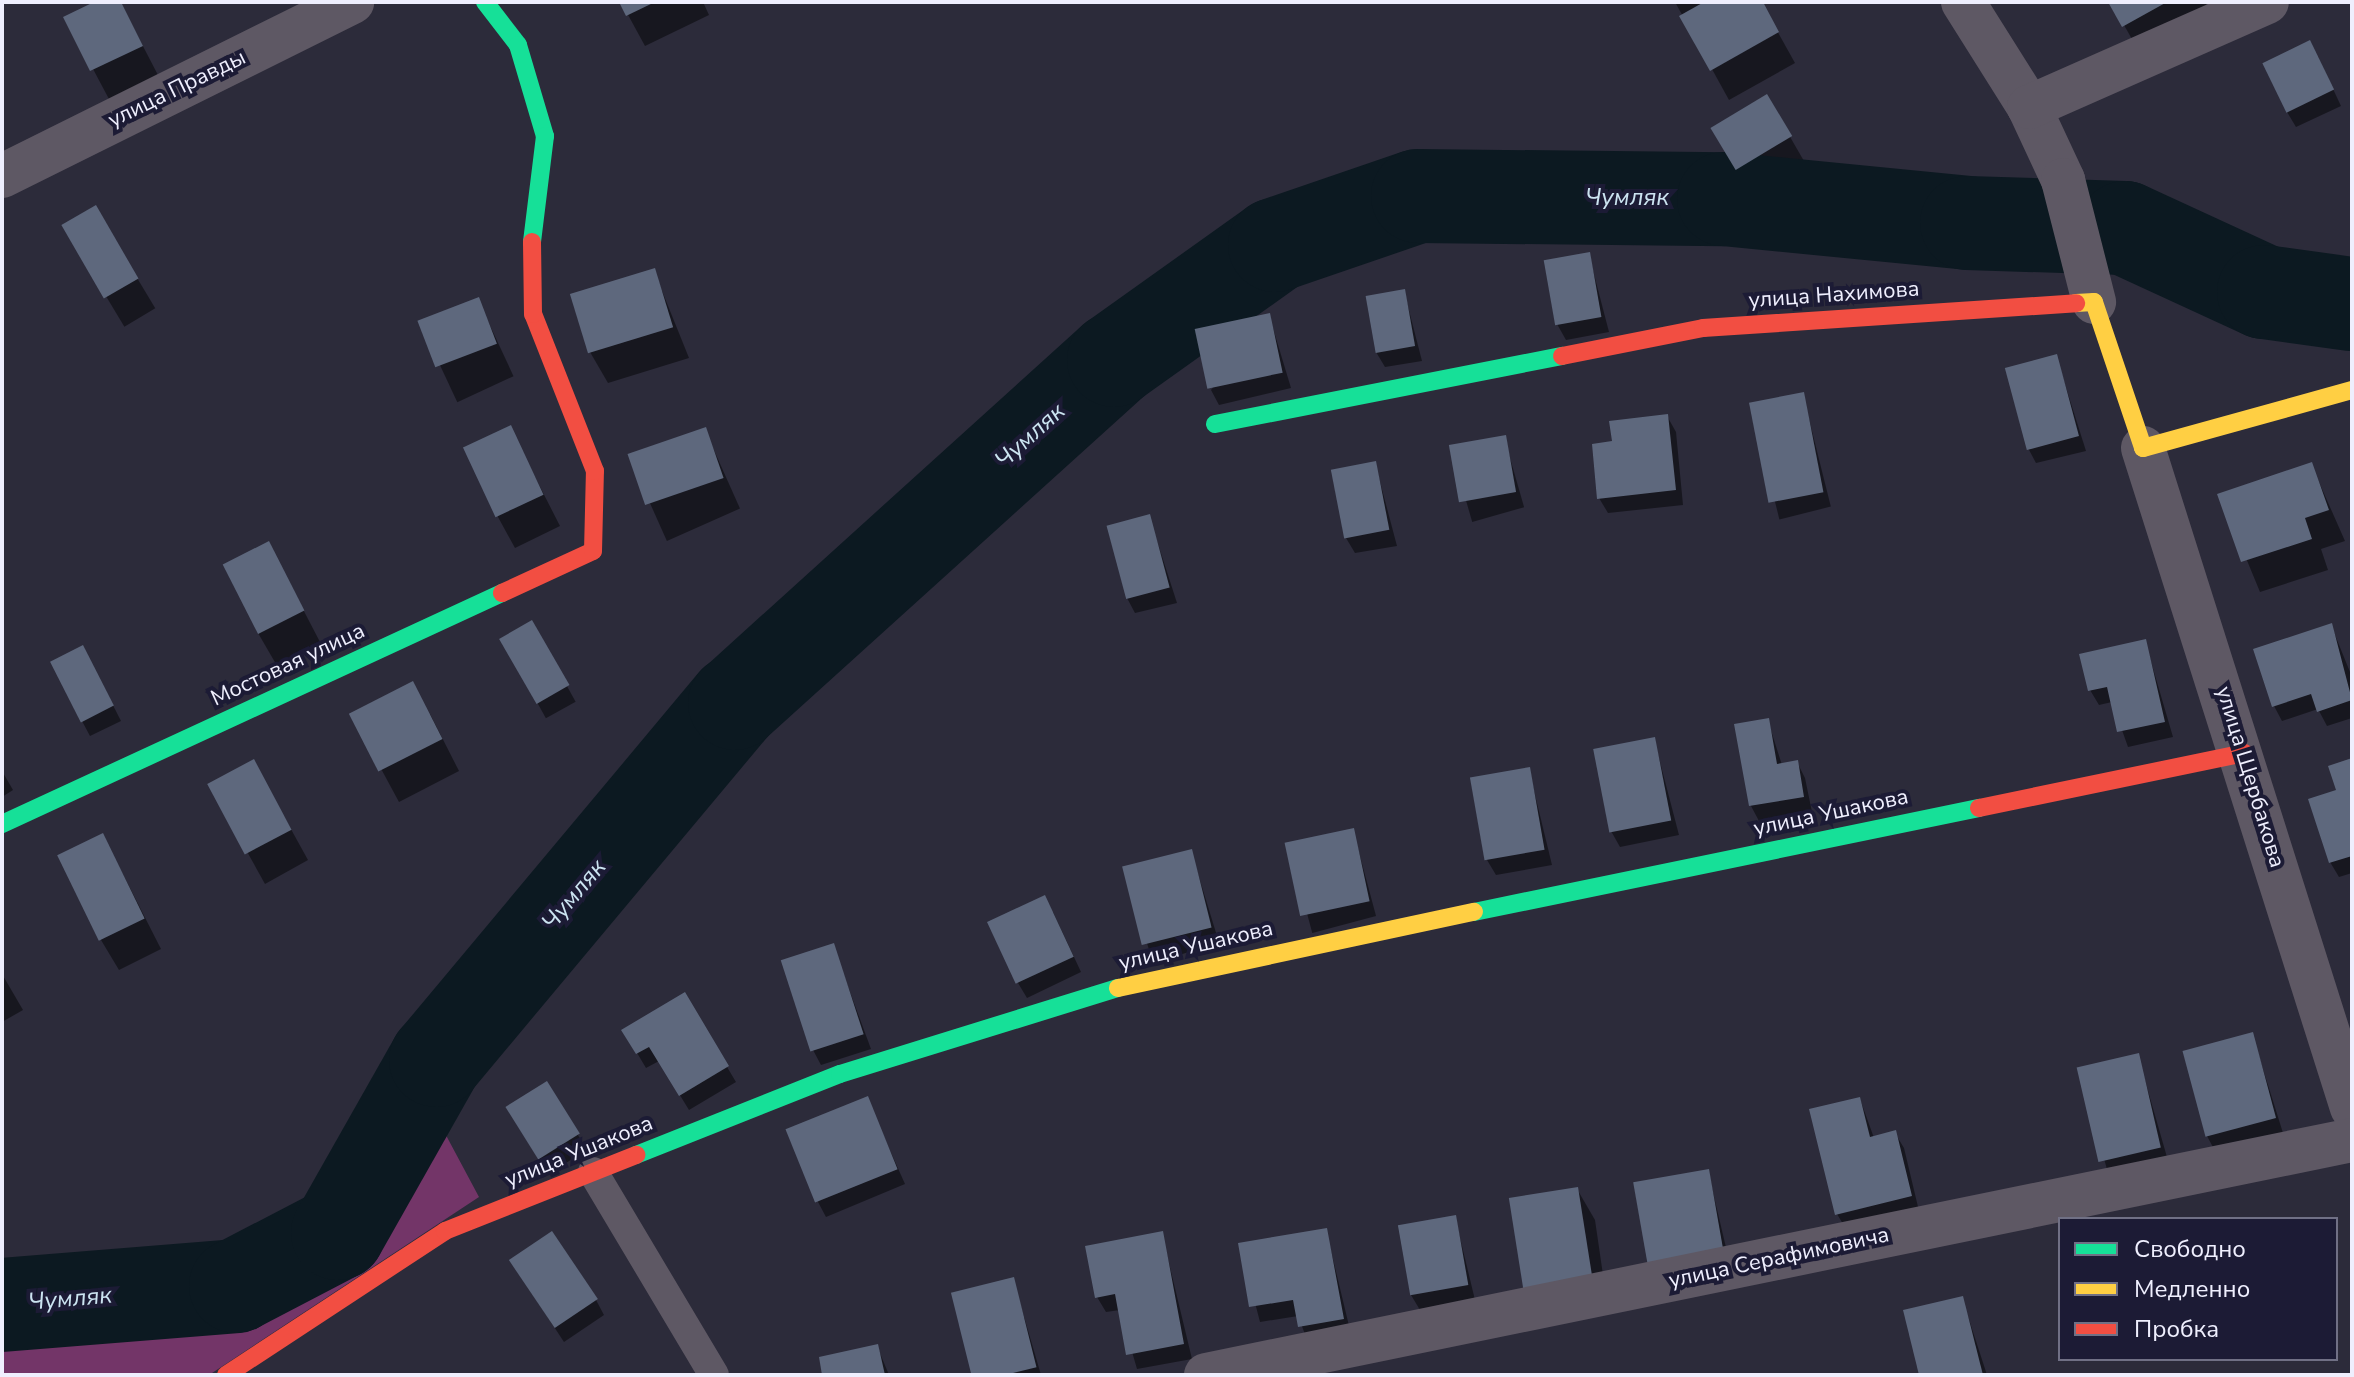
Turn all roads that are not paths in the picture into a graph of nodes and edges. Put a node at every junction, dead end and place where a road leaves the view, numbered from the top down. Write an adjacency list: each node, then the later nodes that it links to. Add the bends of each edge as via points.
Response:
1 (352, 2): 6 (street, улица Правды)
2 (485, 2): 12 (street, Мостовая улица, via 518,45 545,136 531,217 533,314 595,471 593,551)
3 (1963, 2): 5 (street)
4 (2267, 2): 5 (street)
5 (2029, 107): 7 (street, via 2063,180)
6 (2, 176)
7 (2094, 302): 9 (street, улица Нахимова, via 1703,328); 10 (street)
8 (2352, 390): 10 (street)
9 (1215, 424)
10 (2143, 448): 11 (street, улица Щербакова)
11 (2244, 753): 13 (street, улица Щербакова); 15 (street, улица Ушакова, via 1145,980 840,1074)
12 (2, 824)
13 (2352, 1108)
14 (2352, 1140): 18 (street, улица Серафимовича)
15 (593, 1172): 16 (street, улица Ушакова, via 445,1231); 17 (lane)
16 (226, 1375)
17 (714, 1375)
18 (1206, 1375)

